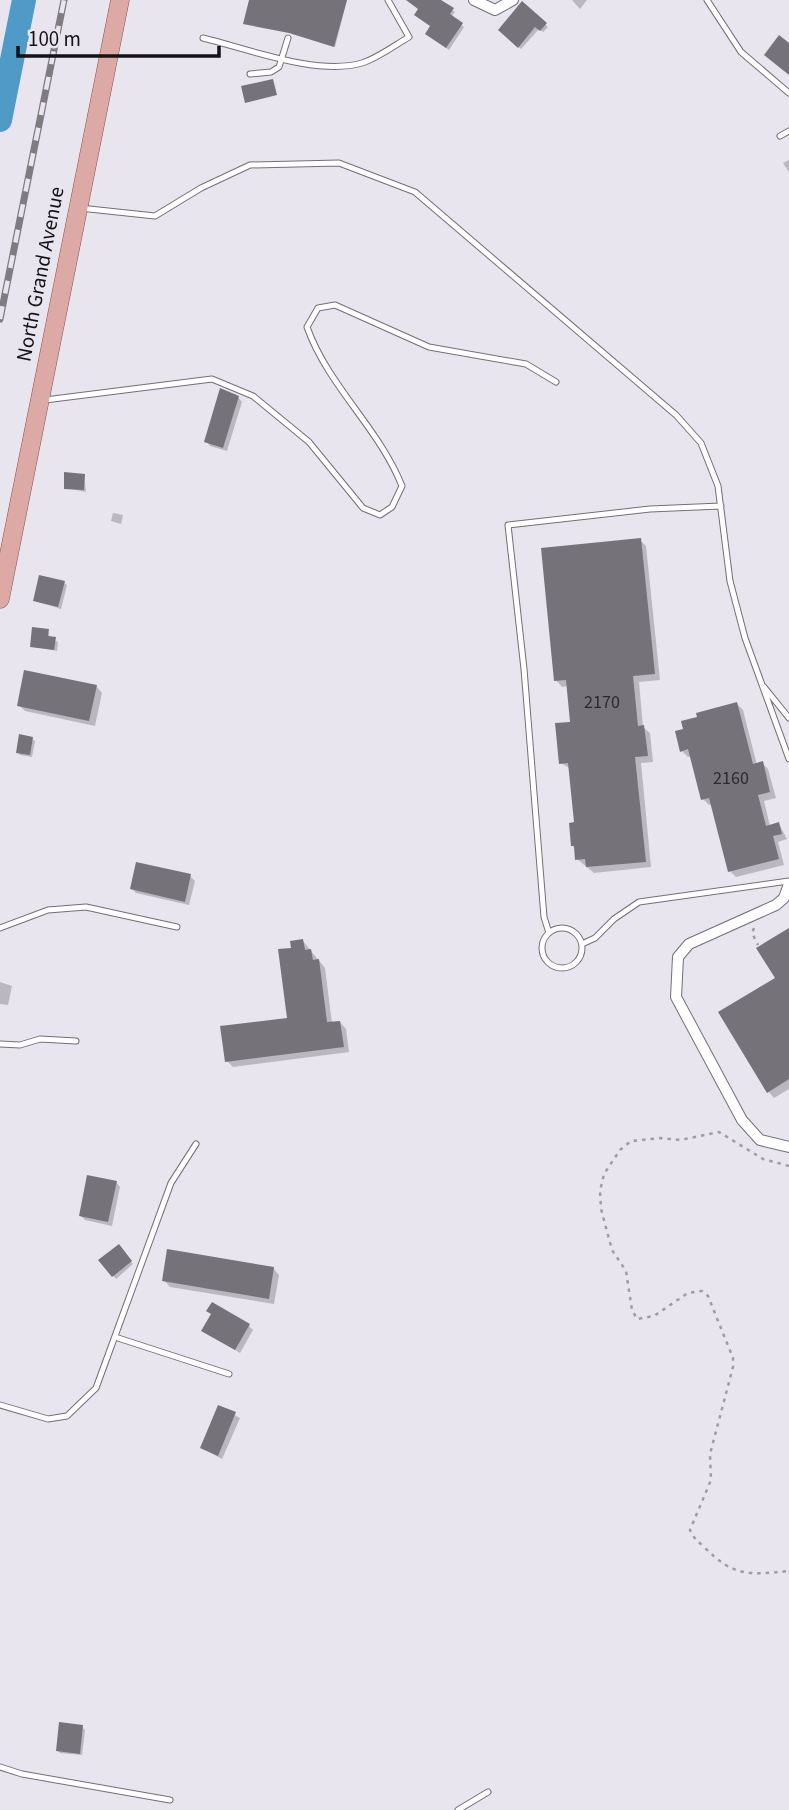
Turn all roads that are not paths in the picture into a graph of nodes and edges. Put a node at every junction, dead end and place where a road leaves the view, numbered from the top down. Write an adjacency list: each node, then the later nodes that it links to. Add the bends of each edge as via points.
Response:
1 (120, 0): 13 (main road, North Grand Avenue)
2 (388, 0): 8 (lane, via 409,37 365,62 318,66)
3 (474, 0): 4 (street, via 495,10)
4 (513, 0)
5 (707, 0): 10 (lane, via 741,52)
6 (203, 38): 8 (lane)
7 (288, 38): 8 (lane)
8 (283, 57): 9 (lane, via 271,72)
9 (250, 74)
10 (789, 93)
11 (789, 131): 12 (lane)
12 (780, 136)
13 (77, 208): 15 (main road, North Grand Avenue); 16 (lane, via 155,216 229,173 277,162 339,163 415,192 676,415 701,443)
14 (556, 382): 15 (lane, via 526,364 429,347 335,304 318,308 307,327 316,351 391,459 402,486 392,507 380,515 363,508 300,434 253,396 212,379)
15 (38, 400): 17 (main road, North Grand Avenue)
16 (721, 506): 18 (lane, via 730,581); 24 (lane, via 508,525)
17 (0, 599)
18 (761, 681): 19 (lane); 20 (lane)
19 (789, 718)
20 (789, 759)
21 (789, 882): 25 (lane, via 639,902); 29 (street, via 784,898 776,905 689,944 678,957 676,997 742,1120 761,1140)
22 (177, 927): 23 (lane, via 86,907 48,910)
23 (0, 928)
24 (549, 933): 25 (lane, via 560,927 572,929); 25 (lane, via 542,944 544,956 558,968 577,962)
25 (583, 944)
26 (76, 1041): 27 (lane)
27 (0, 1044)
28 (195, 1144): 30 (lane, via 171,1184)
29 (789, 1147)
30 (115, 1337): 31 (lane); 32 (lane, via 96,1388 67,1416 48,1419)
31 (229, 1374)
32 (0, 1405)
33 (0, 1766): 35 (lane, via 22,1774)
34 (488, 1793): 36 (lane)
35 (170, 1800)
36 (458, 1810)

